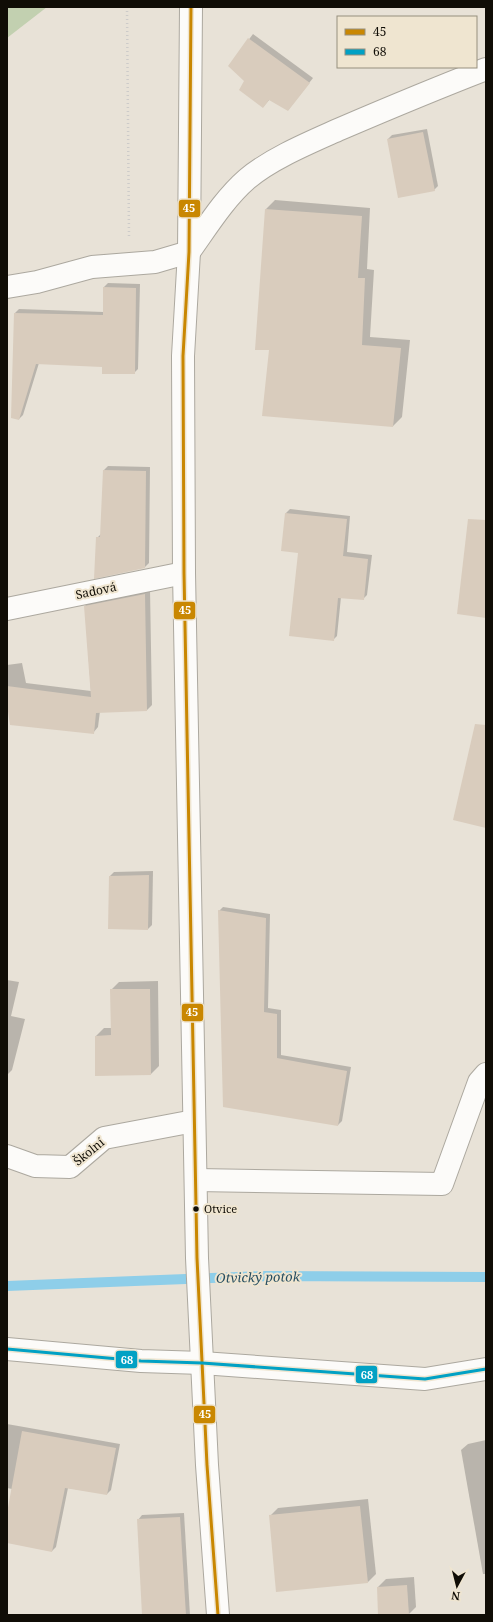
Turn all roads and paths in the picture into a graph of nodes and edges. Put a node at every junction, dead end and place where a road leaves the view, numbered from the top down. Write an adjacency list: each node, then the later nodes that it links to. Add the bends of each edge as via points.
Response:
1 (127, 7): 5 (path)
2 (191, 7): 4 (main road)
3 (486, 69): 4 (main road, via 374,114 279,158 248,178 225,201)
4 (189, 252): 5 (main road, via 155,262); 7 (main road, via 184,356)
5 (130, 264): 6 (main road, via 92,267 37,282)
6 (7, 286)
7 (184, 572): 8 (main road, Sadová); 10 (main road)
8 (7, 609)
9 (486, 1074): 12 (main road, via 480,1082 442,1184)
10 (194, 1121): 11 (main road, Školní, via 104,1138 70,1167 35,1166); 12 (main road)
11 (7, 1156)
12 (196, 1180): 14 (main road)
13 (7, 1349): 14 (main road, via 141,1361)
14 (202, 1363): 15 (main road, via 425,1379); 16 (main road)
15 (486, 1369)
16 (218, 1615)

